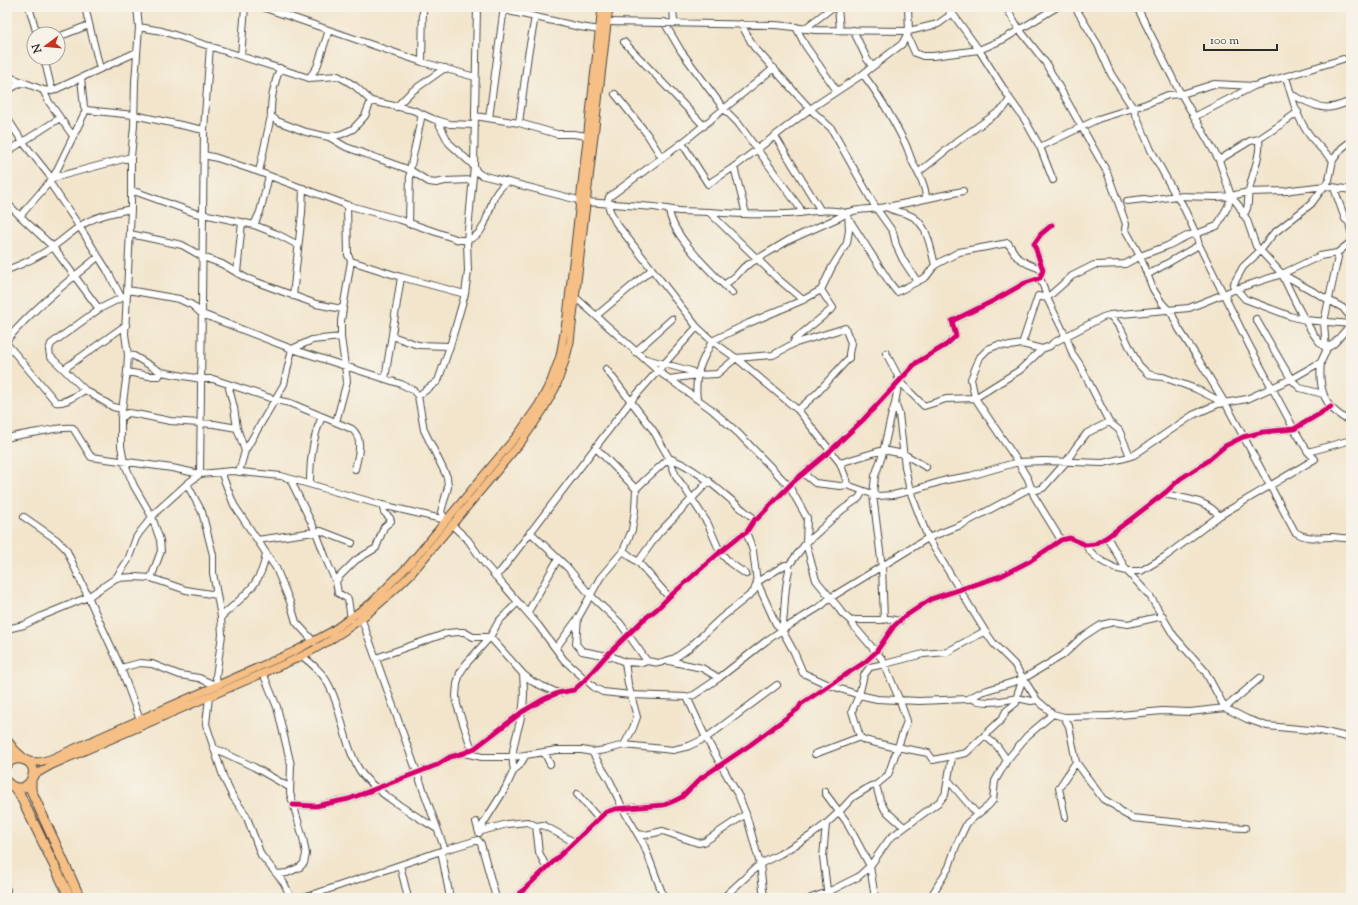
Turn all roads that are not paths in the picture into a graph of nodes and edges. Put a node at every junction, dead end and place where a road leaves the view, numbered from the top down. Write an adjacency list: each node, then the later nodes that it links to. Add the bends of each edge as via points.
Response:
1 (29, 7): 27 (street)
2 (85, 7): 26 (street)
3 (137, 7): 28 (street)
4 (245, 7): 42 (street)
5 (262, 7): 20 (street)
6 (423, 7): 44 (street)
7 (477, 7): 53 (street)
8 (602, 7): 33 (main road)
9 (610, 7): 22 (main road)
10 (673, 7): 24 (street)
11 (832, 7): 30 (street)
12 (838, 7): 34 (street)
13 (908, 7): 36 (street)
14 (1006, 7): 31 (street)
15 (1057, 7): 31 (street)
16 (1075, 7): 72 (street, via 1098,45 1111,74)
17 (1137, 7): 58 (street)
18 (504, 8): 21 (street); 84 (street)
19 (950, 8): 36 (street, via 948,16 938,24); 40 (street)
20 (276, 9): 32 (street)
21 (535, 17): 33 (street); 86 (street)
22 (608, 22): 23 (street); 127 (main road)
23 (664, 22): 24 (street); 73 (street, via 681,51)
24 (674, 22): 25 (street)
25 (741, 24): 29 (street); 49 (street, via 754,47)
26 (89, 25): 37 (street); 50 (street)
27 (35, 26)
28 (139, 27): 39 (street, via 162,31); 41 (street)
29 (796, 27): 30 (street); 63 (street, via 805,45)
30 (804, 29): 34 (street)
31 (1019, 29): 40 (street); 89 (street, via 1045,62)
32 (329, 30): 44 (street); 56 (street, via 317,67)
33 (600, 30): 92 (main road)
34 (840, 30): 35 (street)
35 (853, 30): 36 (street); 46 (street)
36 (908, 33): 40 (street, via 915,53 923,56); 46 (street, via 902,44)
37 (66, 34)
38 (624, 42): 88 (street)
39 (210, 46): 42 (street); 90 (street)
40 (979, 50): 68 (street)
41 (137, 52): 50 (street); 77 (street)
42 (241, 56): 47 (street)
43 (1343, 59): 54 (street)
44 (422, 62): 48 (street)
45 (46, 66): 62 (street)
46 (872, 66): 51 (street)
47 (280, 68): 56 (street); 79 (street, via 270,105)
48 (445, 68): 53 (street); 71 (street, via 411,92)
49 (774, 68): 73 (street); 74 (street)
50 (100, 69): 55 (street)
51 (863, 74): 63 (street); 111 (street, via 906,144 913,164)
52 (7, 76): 57 (street)
53 (475, 77): 80 (street)
54 (1286, 77): 59 (street); 67 (street)
55 (81, 78): 62 (street); 75 (street)
56 (309, 78): 70 (street, via 338,76)
57 (22, 82): 60 (street); 61 (street)
58 (1176, 85): 65 (street); 66 (street, via 1169,90)
59 (1254, 86): 65 (street, via 1214,84); 81 (street)
60 (43, 90): 62 (street); 83 (street)
61 (7, 91)
62 (52, 91)
63 (837, 91): 74 (street)
64 (615, 94): 104 (street, via 647,134)
65 (1182, 94): 66 (street); 81 (street)
66 (1168, 95): 72 (street)
67 (1292, 95): 69 (street, via 1327,108); 76 (street)
68 (1010, 100): 99 (street); 111 (street, via 1004,108)
69 (1351, 100)
70 (371, 101): 71 (street); 94 (street, via 365,116 353,129)
71 (396, 107): 78 (street)
72 (1134, 108): 89 (street, via 1098,119); 124 (street, via 1151,150)
73 (724, 109): 88 (street); 100 (street)
74 (810, 109): 93 (street); 133 (street, via 831,128)
75 (86, 110): 77 (street); 91 (street)
76 (1298, 112): 95 (street); 106 (street, via 1312,139)
77 (134, 114): 90 (street); 103 (street)
78 (422, 114): 85 (street); 109 (street)
79 (271, 116): 94 (street, via 277,121 306,132); 110 (street)
80 (475, 116): 84 (street); 87 (street)
81 (1194, 117): 105 (street)
82 (7, 118): 97 (street)
83 (60, 118): 91 (street); 97 (street)
84 (489, 118): 86 (street)
85 (437, 120): 87 (street, via 450,124); 107 (street, via 449,143)
86 (519, 123): 92 (street, via 557,134)
87 (474, 125): 107 (street)
88 (704, 126): 98 (street)
89 (1082, 127): 99 (street); 160 (street, via 1107,172 1126,224 1125,229)
90 (204, 130): 102 (street)
91 (73, 136): 115 (street)
92 (588, 136): 127 (main road)
93 (775, 136): 100 (street); 136 (street)
94 (329, 138): 109 (street, via 346,147)
95 (1259, 139): 105 (street, via 1250,141); 123 (street, via 1257,164)
96 (1351, 140): 106 (street)
97 (22, 141): 101 (street); 115 (street)
98 (682, 143): 104 (street); 108 (street, via 708,184)
99 (1040, 147): 114 (street)
100 (757, 148): 108 (street); 139 (street)
101 (7, 152)
102 (204, 155): 110 (street); 143 (street)
103 (130, 157): 115 (street); 120 (street)
104 (662, 158): 130 (street, via 609,197)
105 (1220, 160): 125 (street)
106 (1333, 160): 117 (street)
107 (474, 166): 113 (street); 116 (street, via 481,176)
108 (734, 167): 140 (street)
109 (410, 170): 113 (street, via 429,182); 146 (street)
110 (259, 172): 112 (street)
111 (919, 172): 126 (street)
112 (268, 176): 118 (street); 147 (street, via 260,212)
113 (472, 180): 153 (street)
114 (1053, 180)
115 (52, 181): 142 (street); 149 (street)
116 (506, 182): 127 (street); 153 (street, via 493,200 483,229)
117 (1326, 186): 119 (street); 123 (street); 158 (street, via 1311,204 1273,234)
118 (303, 188): 131 (street); 155 (street)
119 (1334, 188): 121 (street); 150 (street)
120 (131, 190): 134 (street); 143 (street)
121 (1351, 190)
122 (963, 191): 126 (street)
123 (1248, 192): 125 (street); 141 (street, via 1248,208)
124 (1176, 196): 125 (street); 128 (street); 152 (street)
125 (1231, 196): 141 (street); 152 (street, via 1217,226)
126 (926, 197): 132 (street)
127 (583, 201): 130 (street); 184 (main road); 297 (main road, via 560,356 551,381 519,434)
128 (1127, 201)
129 (7, 203): 142 (street)
130 (607, 203): 135 (street); 167 (street, via 616,223)
131 (347, 205): 146 (street); 164 (street, via 348,255)
132 (886, 207): 133 (street); 165 (street, via 907,214 919,222 924,229)
133 (876, 208): 138 (street); 175 (street, via 893,232 902,260)
134 (131, 209): 149 (street, via 107,214); 151 (street)
135 (669, 210): 137 (street); 176 (street, via 674,226 686,244)
136 (821, 211): 138 (street); 139 (street)
137 (709, 212): 140 (street); 163 (street)
138 (846, 212): 144 (street); 163 (street)
139 (801, 213): 140 (street)
140 (746, 214)
141 (1243, 215): 158 (street)
142 (20, 216): 157 (street)
143 (203, 216): 145 (street); 162 (street)
144 (849, 220): 175 (street, via 896,291); 178 (street, via 847,243)
145 (242, 222): 147 (street); 169 (street)
146 (409, 224): 153 (street)
147 (254, 225): 155 (street)
148 (1052, 225): 168 (street, via 1034,244)
149 (79, 226): 157 (street); 161 (street)
150 (1351, 232)
151 (130, 234): 162 (street, via 182,245); 180 (street)
152 (1196, 234): 156 (street); 160 (street)
153 (467, 241): 181 (street, via 468,271)
154 (1351, 242): 159 (street)
155 (298, 245): 183 (street)
156 (1199, 245): 171 (street); 182 (street)
157 (53, 247): 166 (street, via 20,266); 172 (street)
158 (1260, 251): 170 (street); 177 (street, via 1243,267 1233,285)
159 (1337, 253): 170 (street, via 1320,256); 186 (street)
160 (1140, 256): 171 (street); 185 (street, via 1125,264 1094,266 1072,276)
161 (98, 257): 172 (street); 180 (street)
162 (203, 257): 169 (street); 191 (street)
163 (758, 258): 176 (street); 187 (street)
164 (351, 262): 173 (street); 189 (street)
165 (935, 265): 168 (street, via 959,252 1008,243 1017,257); 175 (street, via 926,277)
166 (7, 270)
167 (651, 270): 193 (street); 201 (street)
168 (1042, 270): 174 (street)
169 (237, 273): 183 (street)
170 (1282, 274): 177 (street); 186 (street); 197 (street)
171 (1147, 275): 190 (street, via 1153,289)
172 (74, 276): 188 (street); 205 (street, via 20,324)
173 (401, 277): 181 (street); 202 (street)
174 (1040, 278): 185 (street); 234 (street, via 1025,282 952,321 956,336 916,363)
175 (917, 281)
176 (724, 284): 179 (street)
177 (1236, 289): 182 (street); 197 (street, via 1245,300)
178 (820, 290): 187 (street); 208 (street, via 833,308 795,339)
179 (732, 293)
180 (125, 294): 188 (street); 191 (street, via 179,299 192,305); 199 (street)
181 (465, 294): 210 (street)
182 (1224, 294): 190 (street, via 1189,308); 236 (street)
183 (293, 296): 189 (street)
184 (576, 297): 193 (street); 298 (main road, via 565,361 556,387 522,441)
185 (1046, 298): 204 (street); 209 (street, via 1038,296)
186 (1328, 299): 194 (street, via 1343,308); 198 (street)
187 (803, 300): 206 (street)
188 (99, 309): 225 (street, via 51,344 50,356)
189 (342, 309): 203 (street)
190 (1168, 310): 192 (street); 244 (street)
191 (202, 314): 214 (street); 230 (street)
192 (1110, 315): 204 (street); 244 (street, via 1121,329 1139,365 1147,373 1196,389)
193 (596, 316): 215 (street)
194 (1351, 318)
195 (672, 319): 215 (street)
196 (1256, 319): 233 (street)
197 (1304, 320): 198 (street); 211 (street, via 1321,346)
198 (1324, 322): 200 (street); 211 (street)
199 (126, 325): 218 (street); 225 (street)
200 (1351, 325): 211 (street, via 1331,347)
201 (697, 327): 206 (street); 222 (street)
202 (392, 336): 210 (street, via 418,345); 231 (street)
203 (341, 337): 214 (street, via 312,340); 223 (street)
204 (1066, 337): 212 (street); 252 (street)
205 (7, 340)
206 (712, 341): 220 (street); 229 (street)
207 (7, 344): 213 (street)
208 (793, 344): 220 (street, via 774,355); 248 (street, via 845,328 851,343 849,358)
209 (1022, 344): 212 (street); 240 (street, via 988,349 980,357 971,379)
210 (450, 346): 239 (street, via 438,381)
211 (1326, 348): 221 (street)
212 (1042, 349): 240 (street, via 1020,370)
213 (13, 350): 217 (street); 237 (street, via 56,402 66,401)
214 (292, 350): 223 (street); 242 (street, via 284,384)
215 (636, 352): 219 (street)
216 (886, 353): 234 (street)
217 (7, 354)
218 (128, 355): 227 (street); 228 (street)
219 (643, 358): 222 (street); 226 (street)
220 (736, 358): 229 (street, via 717,374); 248 (street)
221 (1321, 362): 233 (street); 238 (street)
222 (665, 364): 226 (street); 229 (street)
223 (345, 366): 231 (street); 251 (street, via 347,381)
224 (606, 368): 243 (street)
225 (64, 369): 237 (street)
226 (658, 371): 232 (street); 243 (street)
227 (127, 372): 228 (street, via 159,376); 247 (street)
228 (161, 372): 230 (street)
229 (697, 375): 232 (street); 241 (street)
230 (201, 379): 235 (street, via 213,379); 254 (street)
231 (386, 379): 239 (street, via 408,386)
232 (669, 379): 241 (street)
233 (1291, 379): 236 (street); 238 (street, via 1300,388)
234 (899, 381): 240 (street, via 924,406 946,399); 245 (street); 263 (street)
235 (228, 384): 242 (street); 255 (street)
236 (1272, 388): 244 (street, via 1247,399); 256 (street)
237 (85, 390): 247 (street, via 112,407)
238 (1323, 394): 246 (street)
239 (418, 396): 297 (street, via 424,430 447,477 441,512)
240 (974, 398): 269 (street)
241 (697, 399): 283 (street, via 738,433)
242 (276, 400): 249 (street, via 290,403); 262 (street)
243 (630, 402): 260 (street); 267 (street, via 652,430)
244 (1224, 403): 257 (street); 266 (street, via 1193,415)
245 (895, 404): 261 (street); 265 (street, via 899,414)
246 (1331, 407): 253 (street); 256 (street)
247 (122, 409): 250 (street)
248 (798, 410): 263 (street)
249 (322, 417): 251 (street); 281 (street, via 311,455)
250 (121, 418): 254 (street, via 128,413); 268 (street)
251 (336, 422): 273 (street, via 352,429 357,435 359,452)
252 (1109, 422): 266 (street, via 1119,430); 270 (street, via 1087,433)
253 (1351, 422)
254 (201, 424): 255 (street); 276 (street)
255 (237, 428): 262 (street)
256 (1294, 429): 257 (street); 264 (street)
257 (1243, 437): 284 (street); 289 (street, via 1225,446)
258 (7, 438): 268 (street, via 62,427 73,428 91,457)
259 (1351, 440): 264 (street)
260 (596, 448): 286 (street); 300 (street)
261 (883, 450): 265 (street); 271 (street); 290 (street, via 875,476)
262 (245, 451): 275 (street)
263 (830, 451): 271 (street); 277 (street)
264 (1308, 452): 284 (street, via 1315,460)
265 (904, 454): 272 (street); 288 (street)
266 (1130, 456): 270 (street, via 1103,463)
267 (669, 458): 279 (street); 286 (street); 291 (street, via 677,478)
268 (124, 462): 276 (street); 295 (street)
269 (1018, 462): 270 (street); 285 (street); 288 (street)
270 (1066, 462): 285 (street, via 1043,488)
271 (840, 463): 282 (street)
272 (926, 467)
273 (355, 469)
274 (221, 472): 275 (street); 276 (street); 305 (street, via 231,501)
275 (239, 472): 278 (street)
276 (200, 474): 280 (street)
277 (804, 474): 282 (street, via 815,483 840,486); 283 (street)
278 (290, 479): 281 (street); 299 (street)
279 (708, 481): 291 (street); 296 (street)
280 (187, 484): 295 (street); 325 (street, via 202,512 210,540)
281 (310, 484): 292 (street)
282 (847, 484): 287 (street)
283 (789, 486): 296 (street); 308 (street, via 807,518)
284 (1270, 486): 293 (street); 304 (street, via 1295,532 1301,536)
285 (1030, 488): 303 (street, via 961,525); 306 (street)
286 (636, 489): 310 (street, via 632,530)
287 (863, 491): 290 (street); 308 (street, via 859,498)
288 (910, 491): 290 (street, via 893,495); 303 (street)
289 (1166, 492): 293 (street, via 1169,495 1201,502); 302 (street)
290 (873, 495): 316 (street)
291 (691, 499): 311 (street, via 708,524); 314 (street, via 658,534)
292 (382, 505): 297 (street); 322 (street, via 391,521 384,527 376,548 356,560)
293 (1219, 516): 317 (street, via 1141,571)
294 (24, 517): 327 (street, via 65,548)
295 (152, 517): 320 (street, via 136,538 128,560); 321 (street, via 161,551)
296 (755, 519): 301 (street)
297 (446, 520): 335 (main road, via 398,577)
298 (452, 525): 319 (street, via 468,540); 336 (main road, via 411,574)
299 (316, 532): 305 (street); 307 (street, via 325,532); 322 (street)
300 (530, 532): 313 (street); 319 (street)
301 (746, 533): 311 (street); 323 (street, via 753,551)
302 (1107, 537): 309 (street, via 1095,544); 317 (street)
303 (928, 538): 316 (street); 324 (street)
304 (1351, 538)
305 (257, 540): 312 (street)
306 (1060, 540): 309 (street, via 1070,538); 324 (street, via 1030,561 1001,576)
307 (352, 543)
308 (806, 543): 315 (street); 329 (street, via 816,580)
309 (1086, 545): 317 (street, via 1104,563)
310 (623, 551): 314 (street); 326 (street, via 600,578)
311 (720, 552): 318 (street); 328 (street)
312 (266, 554): 332 (street, via 262,570 252,588); 345 (street, via 278,571 296,622)
313 (558, 559): 326 (street); 331 (street)
314 (638, 562): 328 (street)
315 (789, 565): 323 (street); 341 (street)
316 (882, 567): 329 (street); 337 (street)
317 (1127, 570): 333 (street, via 1150,596)
318 (746, 574)
319 (495, 576): 330 (street)
320 (116, 578): 321 (street); 327 (street)
321 (151, 578): 325 (street, via 186,590)
322 (336, 582): 335 (street, via 338,593 348,599)
323 (757, 582): 341 (street, via 776,624); 352 (street, via 751,594 690,648)
324 (958, 589): 339 (street, via 931,599); 342 (street)
325 (216, 595): 332 (street)
326 (590, 595): 334 (street); 343 (street, via 620,622)
327 (88, 597): 340 (street, via 24,625); 355 (street)
328 (669, 597): 343 (street)
329 (830, 598): 338 (street, via 840,612); 341 (street)
330 (518, 602): 331 (street); 344 (street, via 499,621)
331 (528, 612): 346 (street)
332 (221, 616): 364 (street, via 222,635)
333 (1162, 616): 360 (street, via 1128,624 1114,622 1101,625 1081,638 1063,655); 374 (street, via 1174,636 1205,671)
334 (578, 618): 346 (street); 349 (street, via 576,644 582,651)
335 (351, 619): 345 (main road)
336 (362, 620): 348 (main road, via 336,638); 350 (street)
337 (884, 620): 338 (street); 339 (street)
338 (852, 621): 347 (street)
339 (900, 621): 347 (street)
340 (7, 629)
341 (782, 630): 358 (street); 363 (street, via 803,673)
342 (985, 631): 354 (street, via 947,652 923,654); 360 (street, via 1014,664)
343 (628, 635): 349 (street); 351 (street)
344 (490, 637): 350 (street, via 473,637 464,632 447,634); 357 (street); 387 (street, via 466,664 457,684 456,705)
345 (314, 642): 364 (main road)
346 (556, 648): 361 (street, via 564,660)
347 (876, 652): 354 (street); 363 (street)
348 (302, 656): 356 (main road); 408 (street, via 326,680 358,768)
349 (605, 657): 353 (street); 361 (street)
350 (376, 658): 402 (street)
351 (647, 661): 352 (street); 353 (street)
352 (668, 661): 358 (street, via 702,668)
353 (625, 662): 366 (street)
354 (885, 664): 367 (street, via 870,667 864,675); 373 (street)
355 (121, 668): 364 (street, via 140,663 152,664); 378 (street)
356 (264, 673): 368 (main road); 407 (street, via 277,707 291,765)
357 (523, 674): 365 (street, via 533,682); 375 (street)
358 (719, 678): 369 (street)
359 (1260, 678): 374 (street)
360 (1023, 679): 370 (street); 371 (street); 372 (street)
361 (585, 680): 365 (street, via 574,690); 366 (street, via 603,692)
362 (778, 685): 380 (street)
363 (829, 685): 367 (street); 400 (street)
364 (217, 686): 378 (main road)
365 (558, 693): 375 (street)
366 (631, 695): 369 (street); 384 (street, via 637,717)
367 (859, 695): 373 (street); 381 (street, via 852,712)
368 (209, 697): 385 (street, via 206,720); 403 (main road, via 52,765 36,774)
369 (687, 697): 380 (street)
370 (970, 698): 371 (street, via 998,702); 373 (street)
371 (1017, 698): 372 (street); 379 (street, via 1016,703)
372 (1037, 700): 376 (street)
373 (900, 701): 386 (street, via 907,721)
374 (1225, 708): 377 (street, via 1190,712 1162,711); 382 (street, via 1267,726 1321,731)
375 (522, 712): 387 (street); 393 (street)
376 (1053, 714): 377 (street); 396 (street, via 1027,736)
377 (1064, 717): 397 (street, via 1069,726)
378 (140, 720): 395 (main road, via 50,759 39,762)
379 (985, 736): 394 (street, via 966,753); 396 (street, via 997,746)
380 (706, 738): 384 (street, via 673,750); 400 (street)
381 (860, 738): 386 (street); 391 (street)
382 (1351, 738)
383 (7, 741): 395 (highway)
384 (624, 745): 389 (street)
385 (214, 748): 407 (street); 432 (street, via 229,790 246,815 259,852)
386 (897, 748): 394 (street, via 928,753 933,760); 405 (street, via 888,775)
387 (472, 750): 390 (street)
388 (544, 752): 389 (street); 392 (street); 399 (street)
389 (592, 752): 412 (street, via 610,781)
390 (464, 753): 393 (street, via 488,757); 402 (street)
391 (815, 754)
392 (526, 755): 393 (street); 401 (street)
393 (513, 757): 401 (street)
394 (952, 757): 404 (street)
395 (26, 760): 398 (highway, via 14,759); 403 (highway, via 32,767)
396 (1007, 760): 415 (street, via 995,782 993,800)
397 (1076, 762): 416 (street, via 1059,788); 422 (street, via 1103,799 1132,818)
398 (7, 764)
399 (550, 764)
400 (721, 765): 412 (street, via 701,778 674,802); 414 (street)
401 (514, 770): 424 (street)
402 (417, 773): 408 (street); 423 (street)
403 (32, 780): 406 (highway, via 21,788); 435 (highway, via 31,790)
404 (949, 781): 415 (street); 421 (street, via 940,802)
405 (876, 785): 413 (street, via 853,797); 421 (street, via 885,810)
406 (10, 786): 434 (highway, via 20,795)
407 (290, 787): 411 (street)
408 (376, 788): 411 (street, via 349,799 316,806); 423 (street)
409 (825, 791): 413 (street)
410 (578, 794): 417 (street)
411 (293, 805): 432 (street, via 303,838 305,859 304,863 294,870)
412 (622, 809): 417 (street, via 606,812); 425 (street)
413 (839, 812): 419 (street); 430 (street)
414 (746, 814): 425 (street, via 704,842 698,843 663,831 645,836); 428 (street)
415 (977, 814): 447 (street, via 967,823 949,867)
416 (1065, 817)
417 (599, 819): 426 (street)
418 (476, 822): 424 (street, via 479,833)
419 (826, 824): 428 (street); 433 (street, via 823,857)
420 (536, 826): 424 (street, via 528,822 507,824); 426 (street, via 543,825); 431 (street, via 539,852)
421 (904, 827): 430 (street, via 890,838)
422 (1245, 828)
423 (437, 829): 427 (street)
424 (482, 831)
425 (638, 834): 442 (street)
426 (574, 842): 431 (street)
427 (443, 850): 429 (street); 439 (street); 440 (street, via 478,840)
428 (760, 864): 443 (street); 444 (street)
429 (400, 865): 437 (street); 438 (street)
430 (870, 866): 433 (street, via 858,877); 446 (street)
431 (546, 867): 441 (street)
432 (277, 874): 436 (street)
433 (828, 895): 445 (street)
434 (70, 898)
435 (80, 898)
436 (291, 898)
437 (303, 898)
438 (408, 898)
439 (450, 898)
440 (496, 898)
441 (515, 898)
442 (664, 898)
443 (723, 898)
444 (764, 898)
445 (814, 898)
446 (875, 898)
447 (930, 898)

